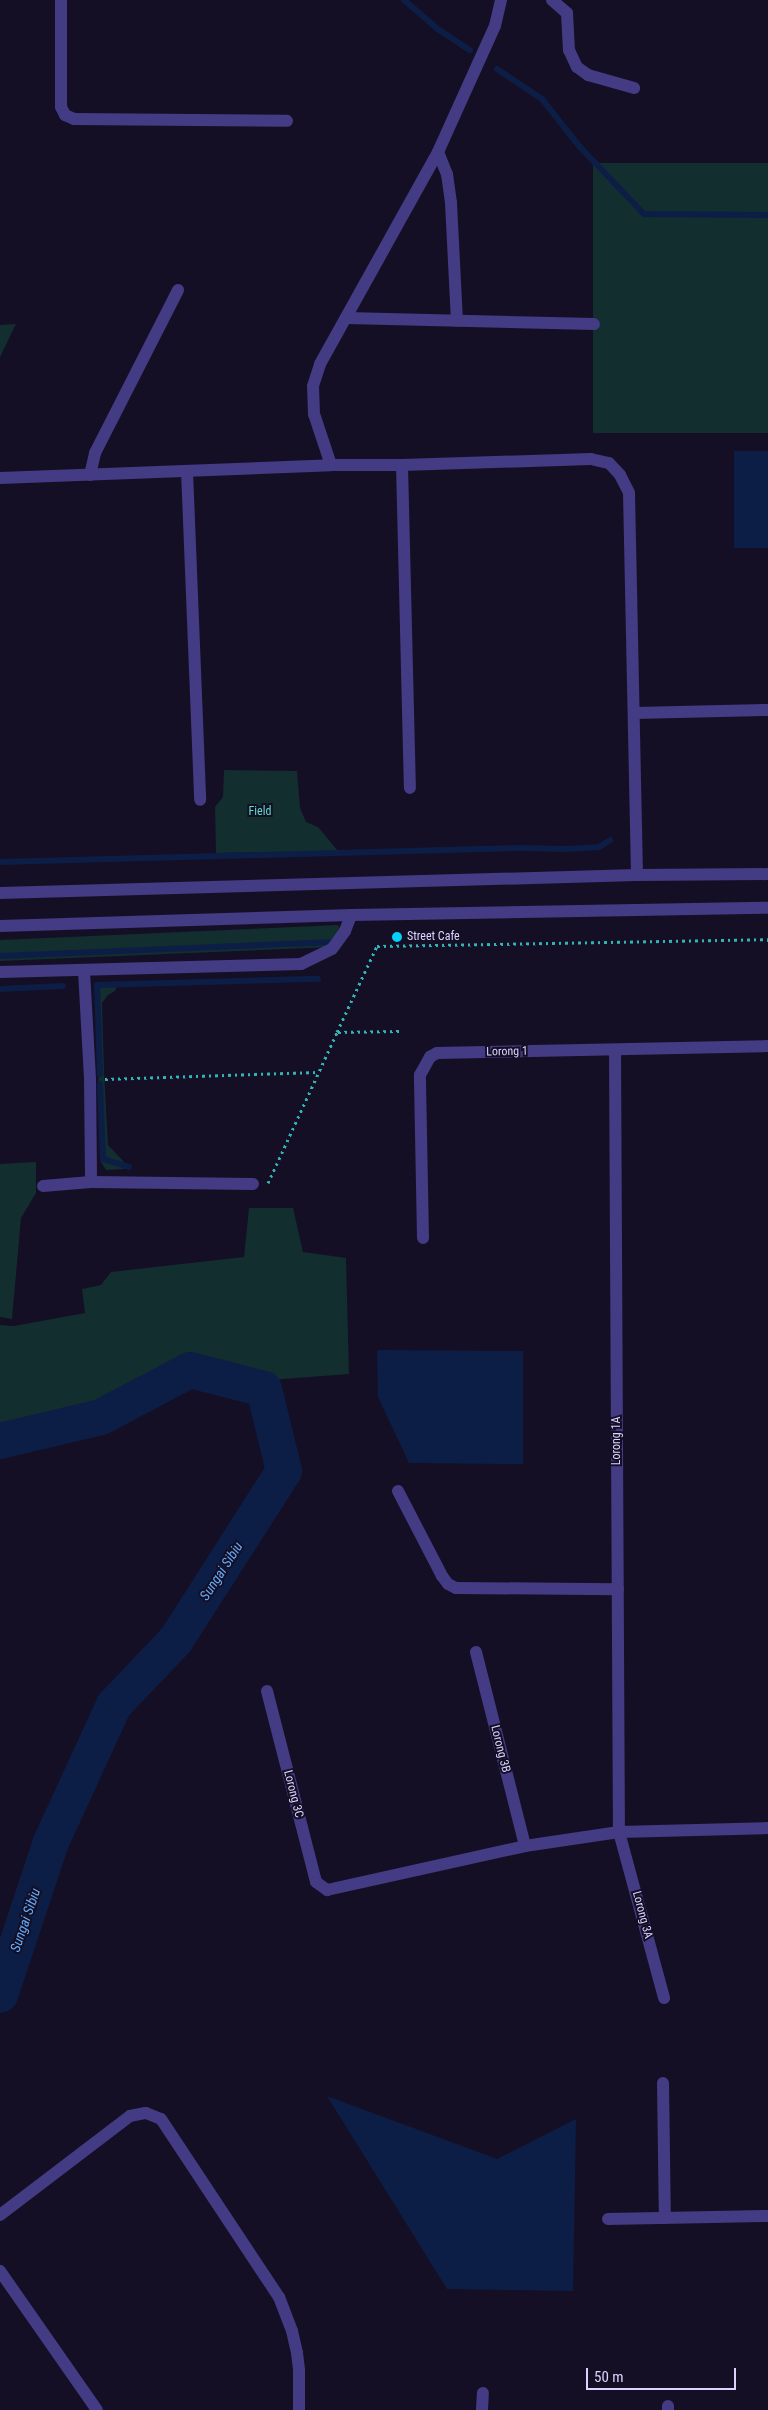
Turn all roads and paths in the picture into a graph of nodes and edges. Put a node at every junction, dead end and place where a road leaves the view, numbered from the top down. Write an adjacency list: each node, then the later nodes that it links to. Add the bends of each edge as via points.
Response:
1 (61, 0): 5 (street, via 61,108 66,115 74,119)
2 (501, 0): 6 (street, via 495,26)
3 (552, 0): 4 (street, via 566,13 569,50 577,67 588,75)
4 (634, 88)
5 (287, 121)
6 (438, 152): 8 (street); 9 (street, via 447,174 451,203)
7 (178, 290): 14 (street, via 95,453)
8 (347, 318): 9 (street); 11 (street, via 320,364 313,386 314,414)
9 (457, 321): 10 (street)
10 (594, 324)
11 (331, 465): 12 (street); 13 (street)
12 (402, 465): 17 (street, via 591,459 609,462 629,493); 18 (street)
13 (187, 471): 14 (street); 19 (street)
14 (90, 475): 15 (street)
15 (0, 478)
16 (768, 710): 17 (street)
17 (635, 712): 21 (street)
18 (410, 788)
19 (200, 800)
20 (768, 874): 21 (street)
21 (637, 875): 22 (street)
22 (0, 893)
23 (768, 908): 24 (street)
24 (351, 915): 25 (street); 27 (street, via 345,931 332,949 301,964)
25 (0, 926)
26 (768, 939): 30 (path, via 378,946)
27 (84, 971): 28 (street); 34 (street)
28 (0, 972)
29 (400, 1031): 30 (path)
30 (337, 1032): 33 (path)
31 (768, 1046): 32 (street, Lorong 1)
32 (615, 1050): 39 (street, Lorong 1, via 437,1054 430,1057 420,1075); 41 (street, Lorong 1A)
33 (319, 1072): 34 (path); 36 (path)
34 (90, 1080): 35 (street)
35 (91, 1182): 37 (street); 38 (street)
36 (270, 1183)
37 (254, 1184)
38 (43, 1186)
39 (423, 1238)
40 (398, 1491): 41 (street, via 442,1576 456,1588)
41 (618, 1589): 45 (street, Lorong 1A)
42 (476, 1652): 46 (street, Lorong 3B)
43 (267, 1692): 46 (street, Lorong 3C, via 316,1882 320,1887 328,1890)
44 (768, 1828): 45 (street)
45 (619, 1832): 46 (street); 47 (street, Lorong 3A)
46 (524, 1846)
47 (664, 1998)
48 (663, 2083): 51 (street)
49 (0, 2215): 56 (street, via 130,2116 146,2113 161,2119 279,2297 297,2353)
50 (768, 2216): 51 (street)
51 (665, 2218): 52 (street)
52 (608, 2219)
53 (0, 2271): 55 (street)
54 (483, 2394): 57 (street)
55 (97, 2410)
56 (299, 2410)
57 (482, 2410)

